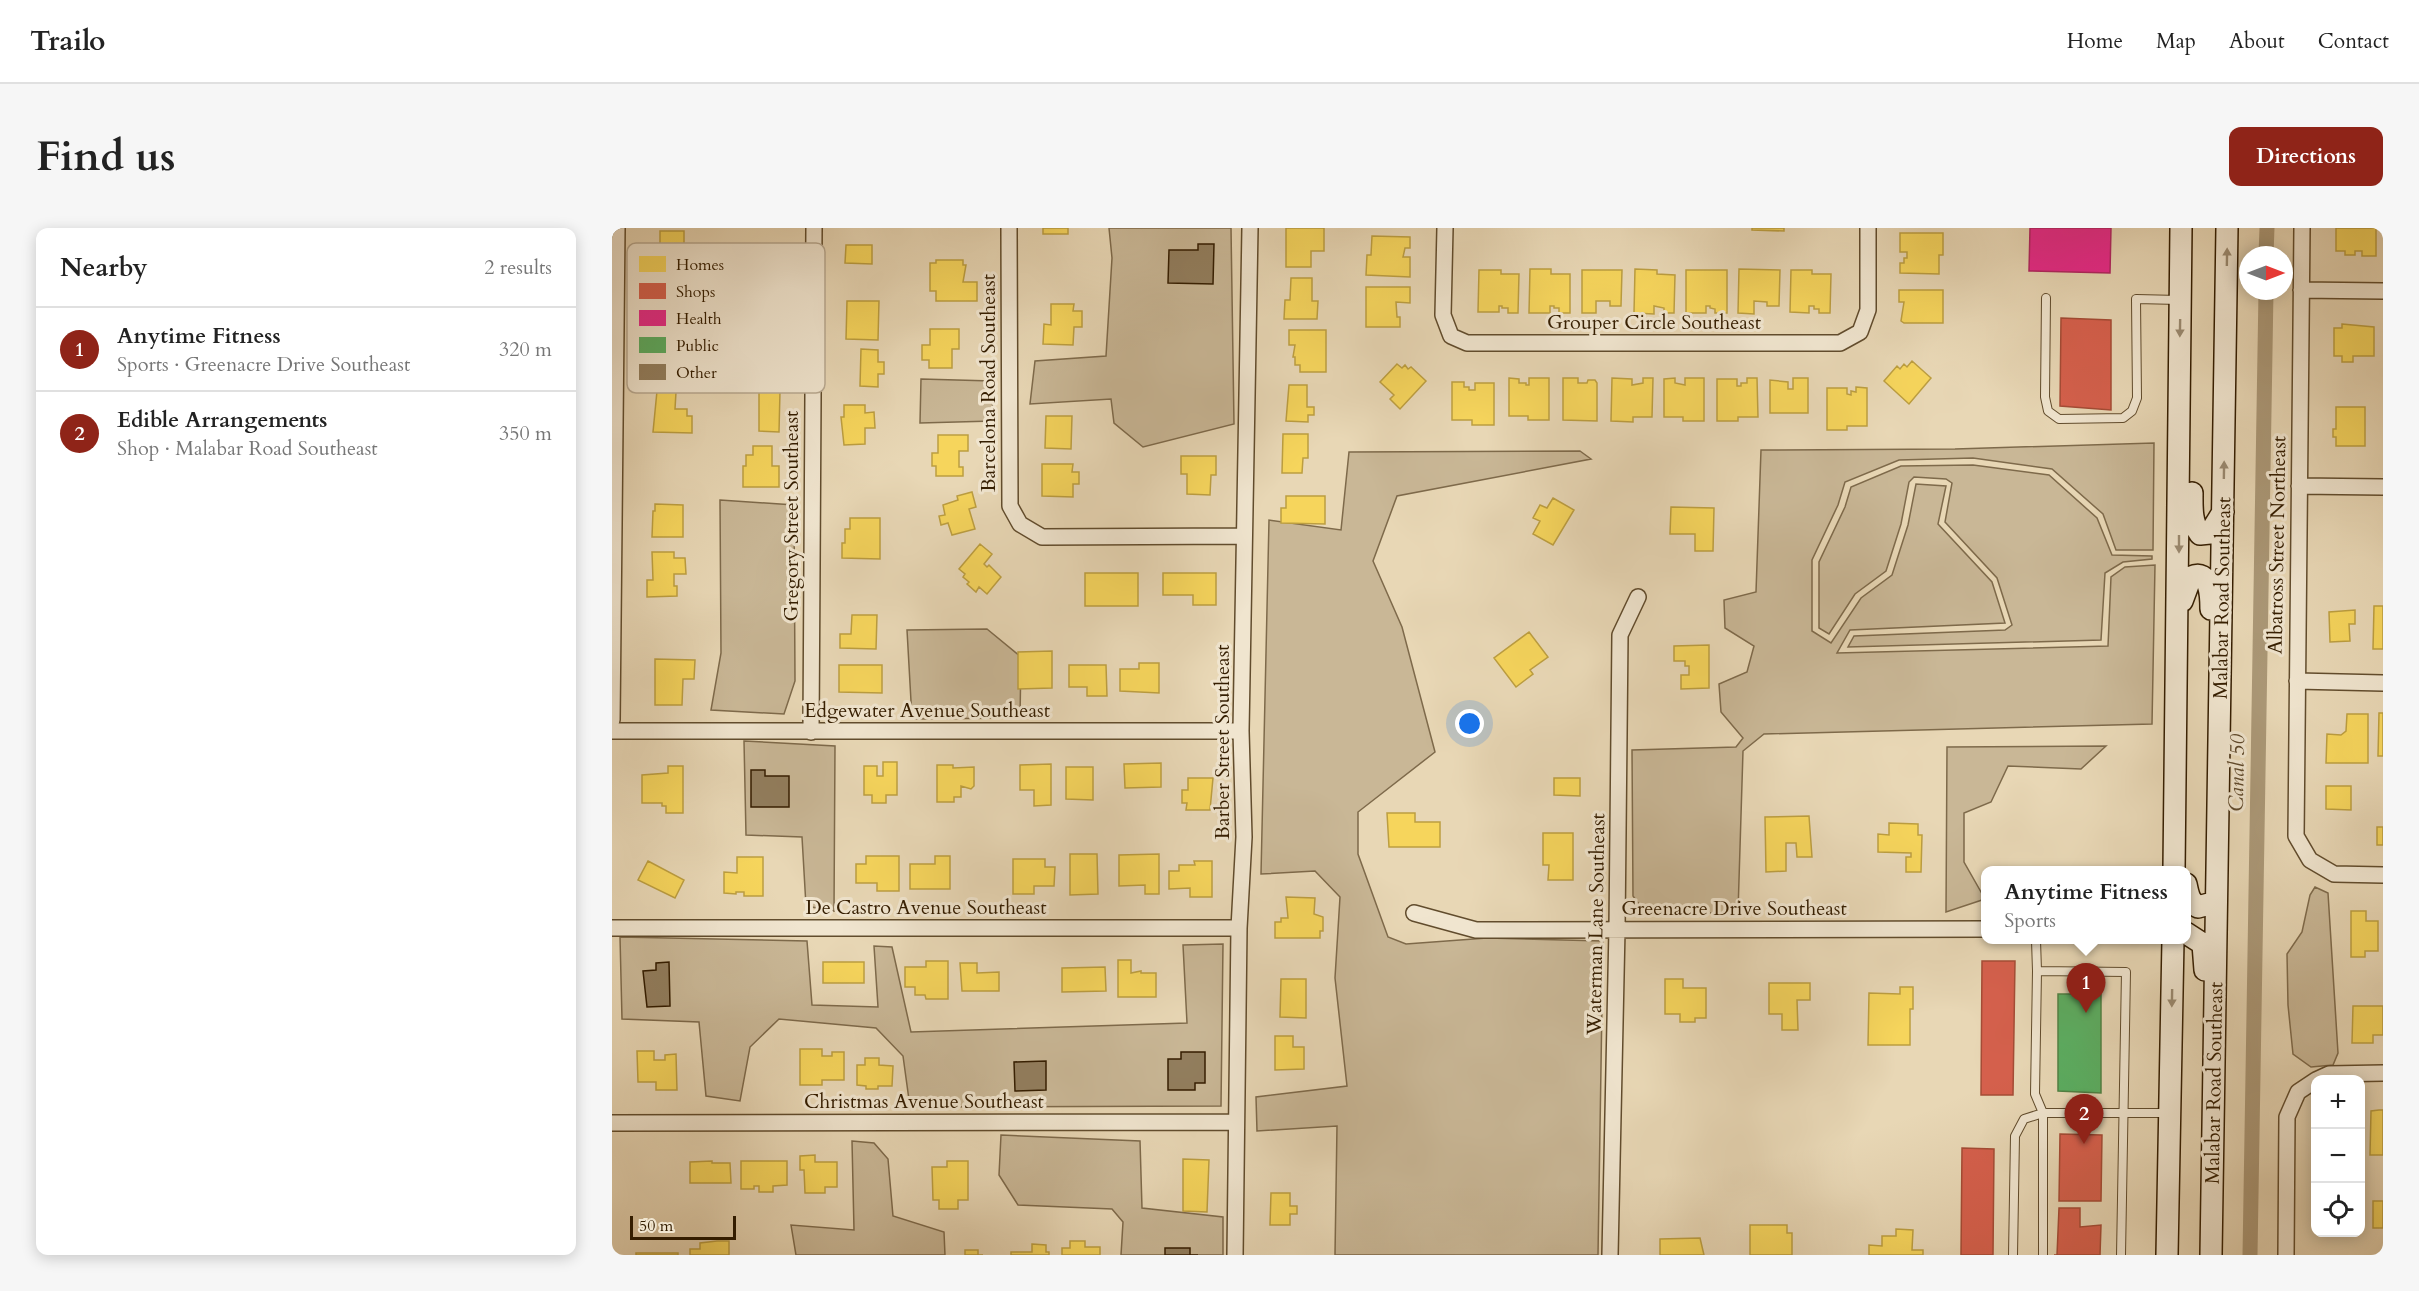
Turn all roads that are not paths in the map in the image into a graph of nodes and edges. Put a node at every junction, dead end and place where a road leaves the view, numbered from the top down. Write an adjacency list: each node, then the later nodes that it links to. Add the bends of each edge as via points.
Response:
1 (617, 228): 25 (street)
2 (814, 228): 10 (street, Gregory Street Southeast)
3 (1009, 228): 20 (street, Barcelona Road Southeast, via 1010,506 1020,524 1042,537)
4 (1250, 228): 20 (street, Barber Street Southeast)
5 (1445, 228): 6 (street, Grouper Circle Southeast, via 1443,315 1451,336 1467,343 1840,343 1860,332 1868,310)
6 (1868, 228)
7 (2181, 228): 14 (main road)
8 (2227, 228): 19 (main road, Malabar Road Southeast, one-way to 8)
9 (2302, 228): 11 (street, Albatross Street Northeast)
10 (814, 243)
11 (2301, 290): 12 (street); 17 (street, Albatross Street Northeast)
12 (2383, 291)
13 (2046, 298): 14 (lane, via 2045,397 2048,411 2059,419 2123,418 2132,411 2136,398 2136,299)
14 (2181, 300): 15 (main road, one-way to 15)
15 (2180, 366): 19 (main road, via 2193,404 2192,514 2200,534 2210,533); 22 (main road, one-way to 22)
16 (813, 393): 28 (street, Gregory Street Southeast)
17 (2299, 486): 18 (street); 23 (street, Albatross Street Northeast)
18 (2383, 487)
19 (2223, 512): 30 (main road, Malabar Road Southeast)
20 (1244, 536): 27 (street, Barber Street Southeast)
21 (1638, 597): 40 (street, Waterman Lane Southeast, via 1620,635)
22 (2179, 615): 29 (main road); 30 (main road, via 2191,577 2203,576 2211,591 2210,705)
23 (2297, 681): 24 (street); 33 (street, Albatross Street Northeast, via 2296,836 2310,860 2334,874)
24 (2383, 682)
25 (612, 720)
26 (612, 730): 28 (street, Edgewater Avenue Southeast)
27 (1241, 730): 28 (street, Edgewater Avenue Southeast); 39 (street, Barber Street Southeast, via 1244,837)
28 (811, 732)
29 (2175, 735): 31 (main road); 32 (main road, via 2188,775)
30 (2219, 737): 34 (main road, Malabar Road Southeast)
31 (2174, 866)
32 (2187, 866)
33 (2383, 876)
34 (2213, 895): 35 (main road, via 2198,907); 37 (main road, via 2202,917); 54 (main road, Malabar Road Southeast)
35 (2191, 901)
36 (1414, 913): 40 (street, Greenacre Drive Southeast, via 1476,930)
37 (2191, 924)
38 (612, 928): 39 (street, De Castro Avenue Southeast)
39 (1239, 928): 51 (street, Barber Street Southeast)
40 (1617, 929): 41 (street, Greenacre Drive Southeast); 56 (street, Waterman Lane Southeast)
41 (1981, 929)
42 (2191, 936): 54 (main road, via 2202,944 2205,954 2202,1102)
43 (2036, 944): 45 (lane)
44 (2173, 944): 53 (main road, one-way to 53)
45 (2037, 971): 49 (lane, via 2035,1094); 50 (lane, via 2126,972)
46 (2383, 1073): 47 (street)
47 (2328, 1075)
48 (2311, 1082): 63 (street, via 2298,1092 2287,1117)
49 (2043, 1113): 50 (lane); 57 (lane, via 2024,1119 2015,1136); 58 (lane)
50 (2123, 1113): 53 (lane); 59 (lane)
51 (1236, 1122): 52 (street, Christmas Avenue Southeast); 55 (street, Barber Street Southeast)
52 (612, 1123)
53 (2169, 1124): 60 (main road); 61 (main road, via 2180,1162)
54 (2213, 1144): 62 (main road, Malabar Road Southeast)
55 (1235, 1255)
56 (1610, 1255)
57 (2013, 1255)
58 (2043, 1255)
59 (2121, 1255)
60 (2167, 1255)
61 (2179, 1255)
62 (2211, 1255)
63 (2286, 1255)

